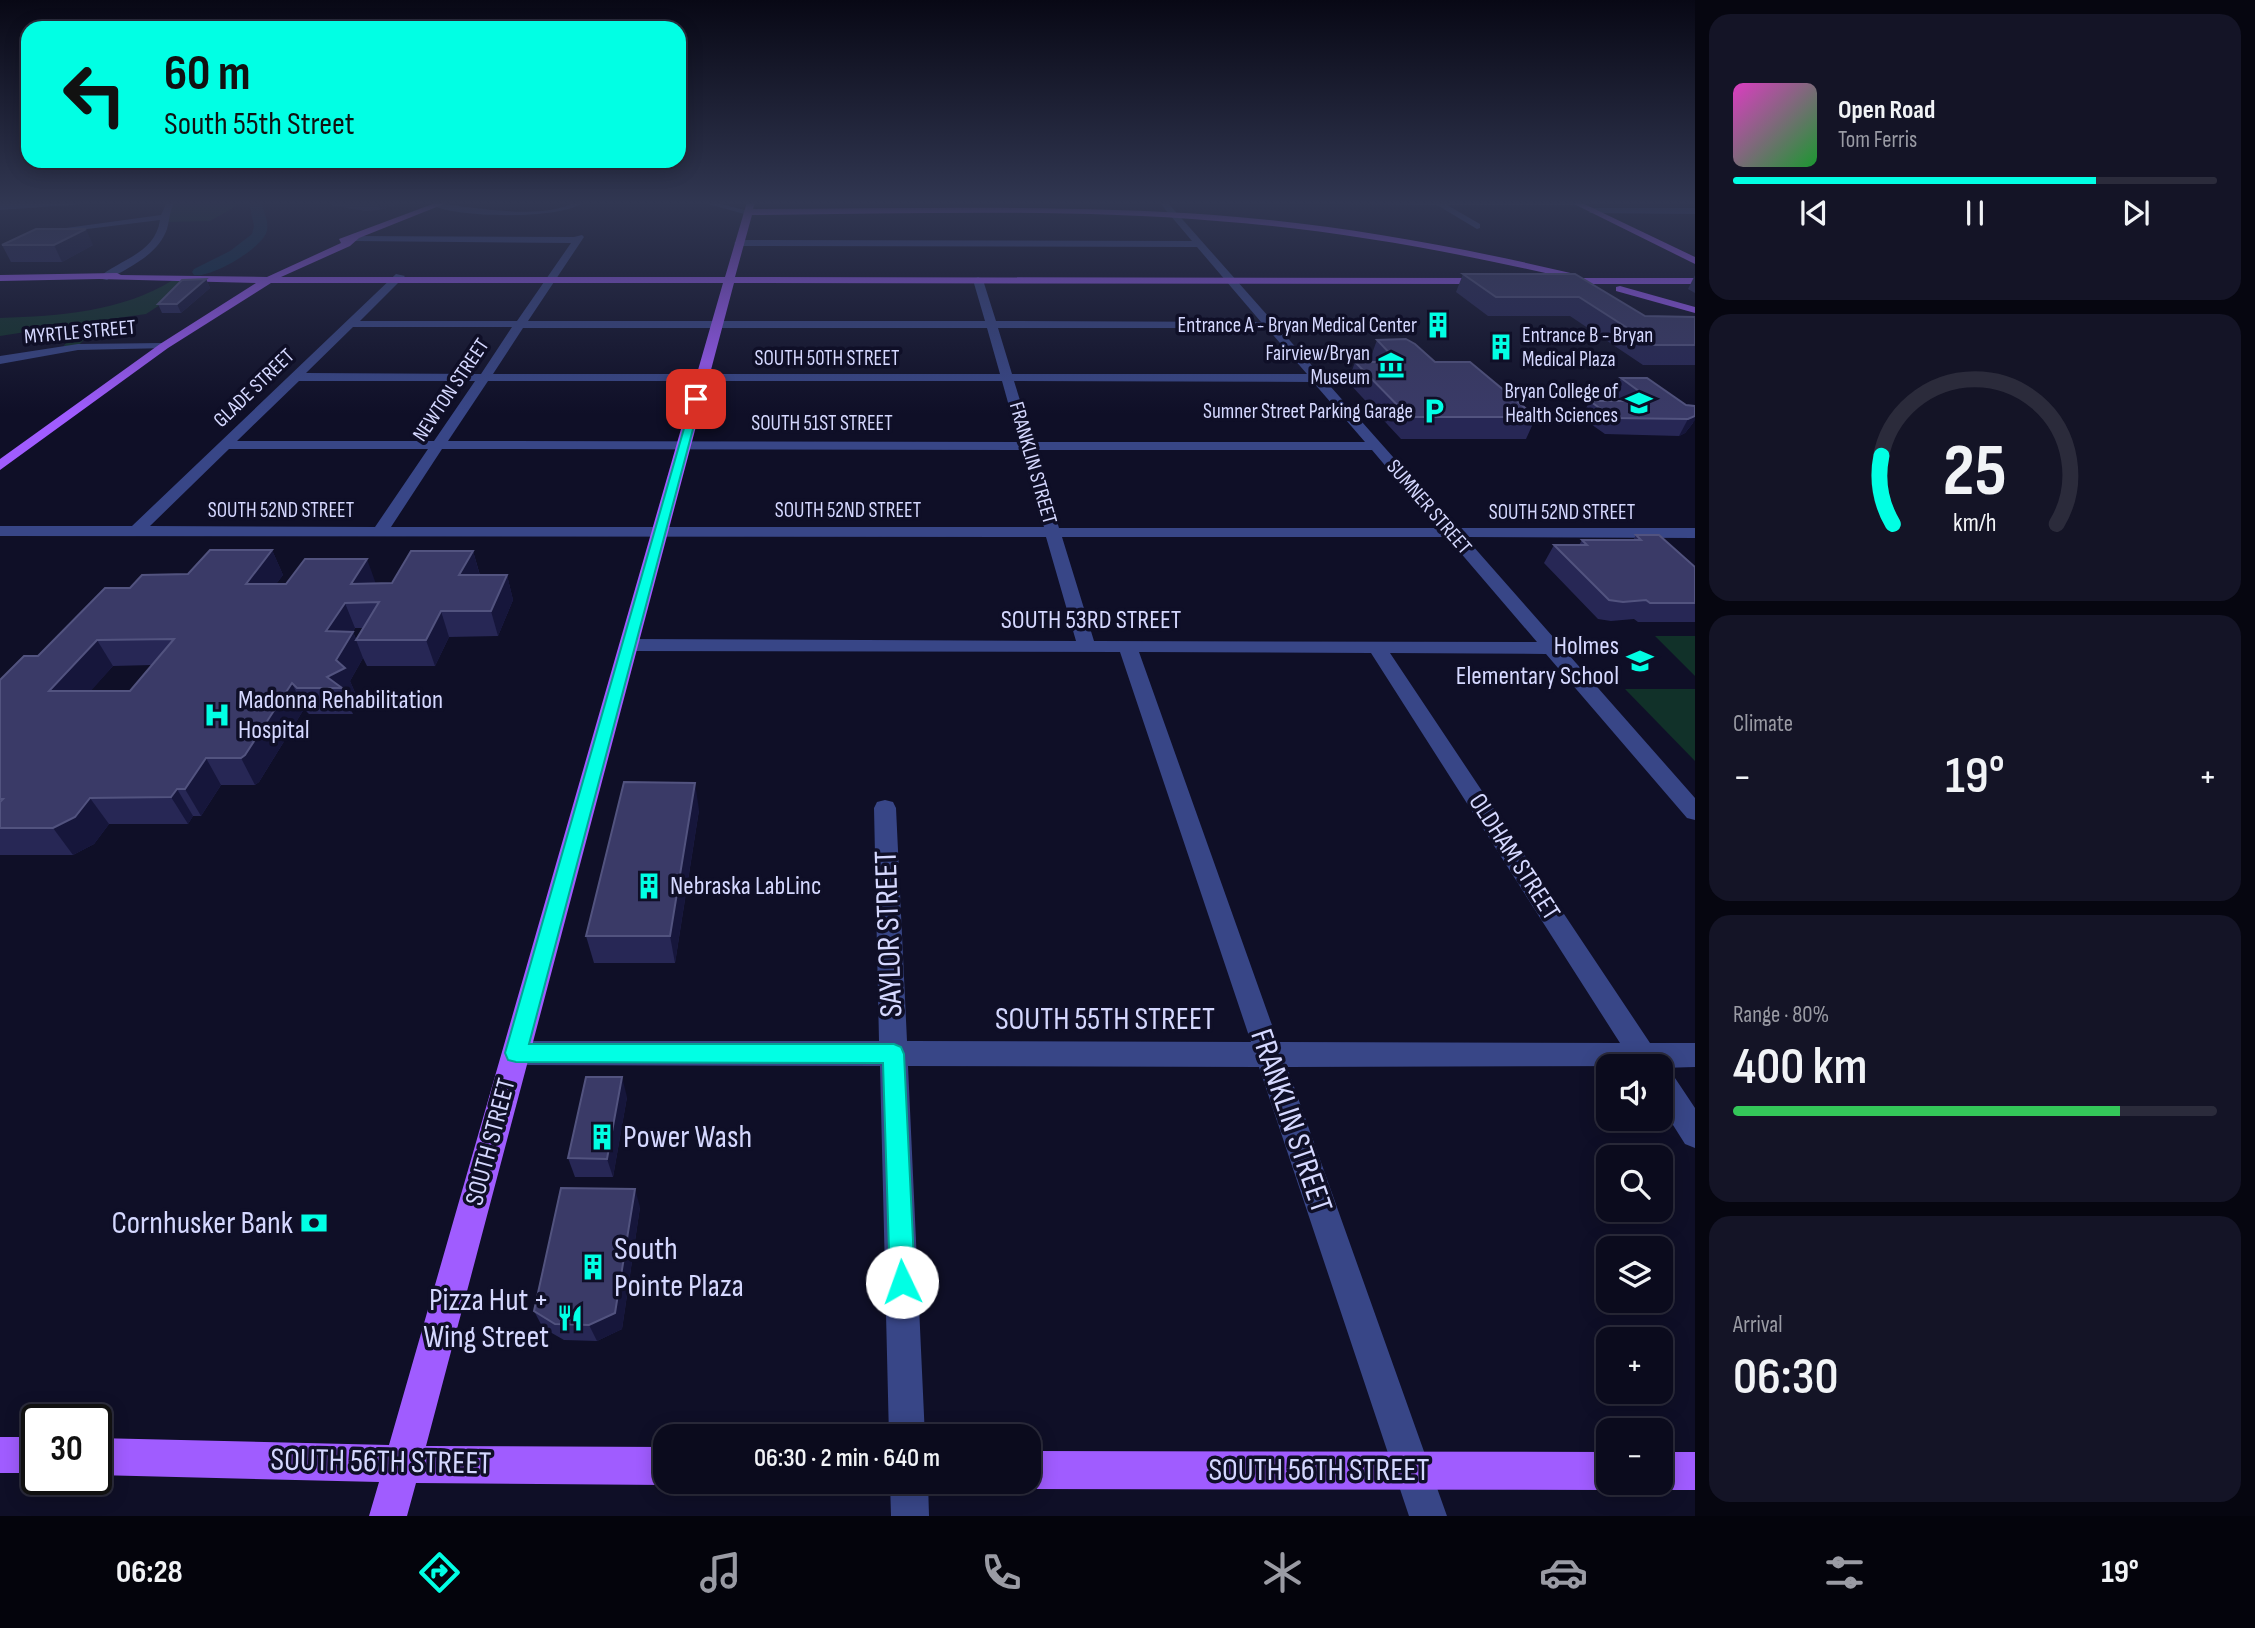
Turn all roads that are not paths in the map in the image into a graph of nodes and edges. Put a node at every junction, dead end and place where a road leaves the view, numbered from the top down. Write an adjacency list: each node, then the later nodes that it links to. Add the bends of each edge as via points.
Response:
1 (112, 273): 9 (street)
2 (273, 273): 10 (main road)
3 (275, 273): 10 (main road)
4 (555, 273): 12 (street, NEWTON STREET)
5 (731, 273): 13 (main road, SOUTH STREET)
6 (1225, 273): 15 (street, SUMNER STREET)
7 (1557, 273): 18 (main road)
8 (0, 278): 9 (main road)
9 (103, 278): 10 (main road)
10 (262, 278): 11 (main road); 26 (main road, via 191,321)
11 (398, 278): 12 (main road); 22 (street, GLADE STREET)
12 (551, 279): 13 (main road); 23 (street, NEWTON STREET)
13 (729, 279): 14 (main road); 21 (main road, SOUTH STREET)
14 (978, 280): 15 (main road); 24 (street, FRANKLIN STREET)
15 (1231, 280): 16 (main road); 25 (street, SUMNER STREET)
16 (1497, 281)
17 (1536, 281): 18 (main road)
18 (1592, 281): 19 (main road); 20 (main road)
19 (1695, 281)
20 (1695, 310)
21 (717, 323): 23 (street); 24 (street); 30 (main road, SOUTH STREET)
22 (351, 324): 23 (street); 28 (street, GLADE STREET)
23 (522, 324): 29 (street, NEWTON STREET)
24 (992, 324): 25 (street); 31 (street, FRANKLIN STREET)
25 (1270, 324): 32 (street, SUMNER STREET)
26 (164, 346): 27 (street, MYRTLE STREET, via 62,349); 38 (main road)
27 (0, 360)
28 (295, 377): 29 (street, SOUTH 50TH STREET); 33 (street, GLADE STREET)
29 (485, 377): 30 (street, SOUTH 50TH STREET); 35 (street, NEWTON STREET)
30 (702, 377): 31 (street, SOUTH 50TH STREET); 34 (main road, SOUTH STREET)
31 (1007, 377): 32 (street, SOUTH 50TH STREET); 36 (street, FRANKLIN STREET)
32 (1317, 378): 37 (street, SUMNER STREET)
33 (226, 444): 35 (street, SOUTH 51ST STREET); 41 (street, GLADE STREET)
34 (684, 444): 35 (street, SOUTH 51ST STREET); 36 (street, SOUTH 51ST STREET); 39 (main road, SOUTH STREET)
35 (439, 445): 42 (street, NEWTON STREET)
36 (1027, 445): 37 (street, SOUTH 51ST STREET); 43 (street, FRANKLIN STREET)
37 (1376, 446): 44 (street, SUMNER STREET)
38 (0, 466)
39 (660, 530): 42 (street, SOUTH 52ND STREET); 43 (street, SOUTH 52ND STREET); 46 (main road, SOUTH STREET)
40 (0, 531): 41 (street, SOUTH 52ND STREET)
41 (136, 531): 42 (street, SOUTH 52ND STREET)
42 (380, 531)
43 (1053, 531): 44 (street, SOUTH 52ND STREET); 47 (street, FRANKLIN STREET)
44 (1451, 533): 45 (street, SOUTH 52ND STREET); 50 (street, SUMNER STREET)
45 (1695, 533)
46 (628, 645): 47 (street, SOUTH 53RD STREET); 53 (main road, SOUTH STREET)
47 (1087, 647): 48 (street, SOUTH 53RD STREET)
48 (1128, 647): 49 (street, SOUTH 53RD STREET); 55 (street, FRANKLIN STREET)
49 (1377, 648): 50 (street, SOUTH 53RD STREET); 56 (street, OLDHAM STREET)
50 (1552, 648): 52 (street, SUMNER STREET)
51 (885, 808): 54 (street, SAYLOR STREET)
52 (1695, 812)
53 (516, 1053): 54 (street, SOUTH 55TH STREET); 66 (main road, SOUTH STREET)
54 (894, 1054): 55 (street, SOUTH 55TH STREET); 62 (street, SAYLOR STREET)
55 (1268, 1054): 59 (street, SOUTH 55TH STREET); 69 (street, FRANKLIN STREET)
56 (1643, 1054)
57 (1695, 1055): 58 (street, SOUTH 55TH STREET)
58 (1673, 1057)
59 (1596, 1059)
60 (1673, 1100): 61 (street)
61 (1695, 1134)
62 (907, 1424)
63 (0, 1455): 64 (main road)
64 (21, 1455)
65 (112, 1456): 66 (main road, SOUTH 56TH STREET)
66 (402, 1464): 67 (main road, SOUTH 56TH STREET); 74 (main road, SOUTH STREET)
67 (653, 1466)
68 (1041, 1469): 69 (main road, SOUTH 56TH STREET)
69 (1412, 1471): 70 (main road, SOUTH 56TH STREET); 76 (street, FRANKLIN STREET)
70 (1596, 1471)
71 (1673, 1471): 72 (main road)
72 (1695, 1471)
73 (909, 1494): 75 (street)
74 (388, 1516)
75 (910, 1516)
76 (1428, 1516)

